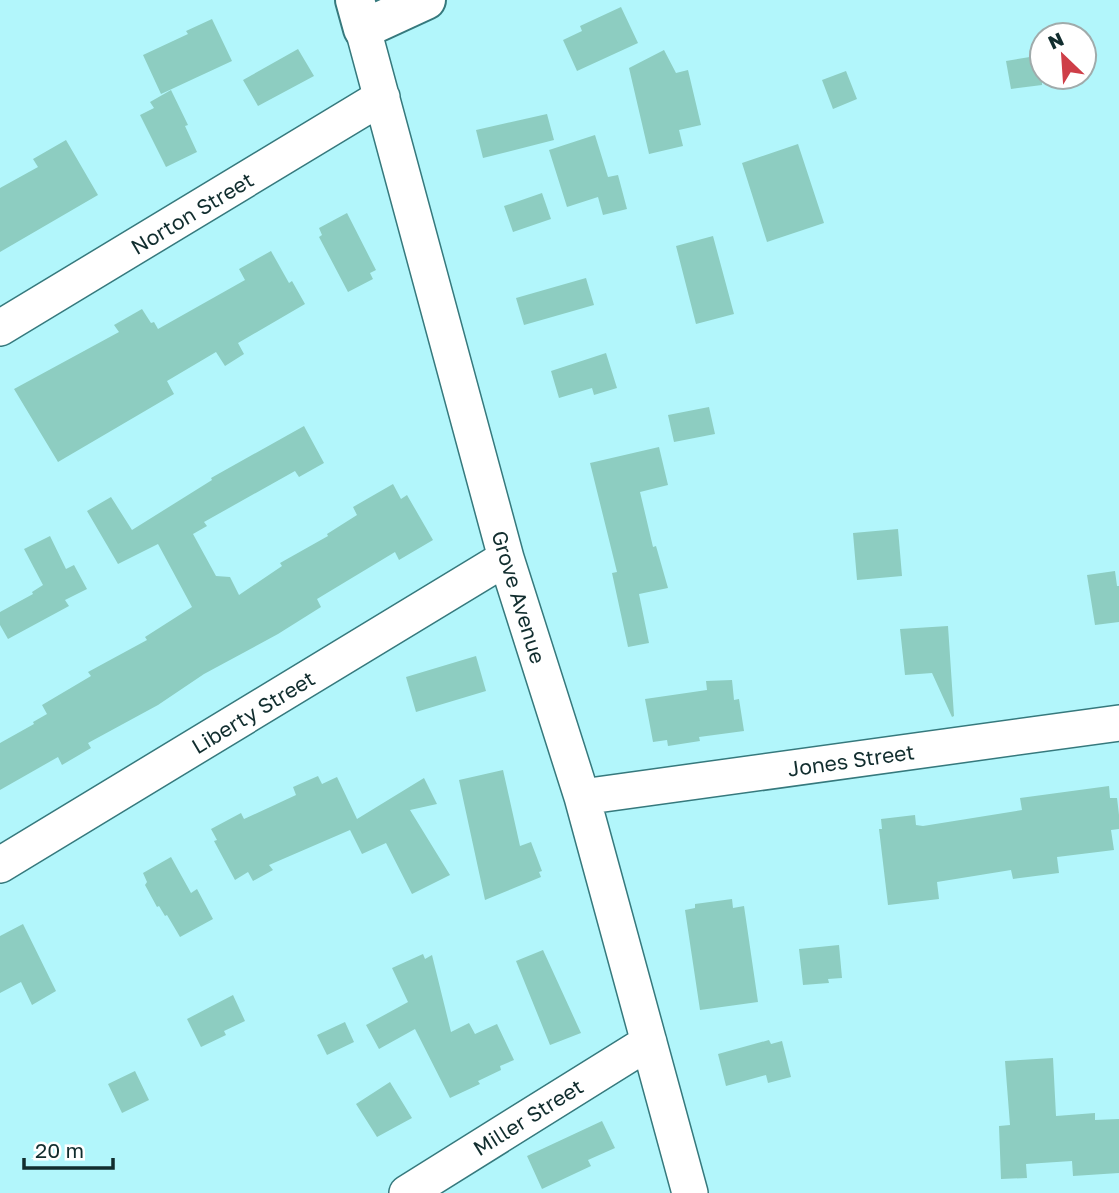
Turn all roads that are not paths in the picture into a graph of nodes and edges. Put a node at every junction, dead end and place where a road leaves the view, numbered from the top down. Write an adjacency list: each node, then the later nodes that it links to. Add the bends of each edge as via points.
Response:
1 (426, 0): 2 (street)
2 (359, 15): 3 (street, Grove Avenue)
3 (382, 97): 4 (street, Norton Street); 5 (street, Grove Avenue)
4 (0, 328)
5 (506, 558): 7 (street, Grove Avenue); 8 (street, Liberty Street)
6 (1119, 723): 7 (street, Jones Street)
7 (582, 797): 9 (street, Grove Avenue)
8 (0, 865)
9 (649, 1042): 10 (street, Miller Street); 11 (street, Grove Avenue)
10 (407, 1193)
11 (690, 1193)

